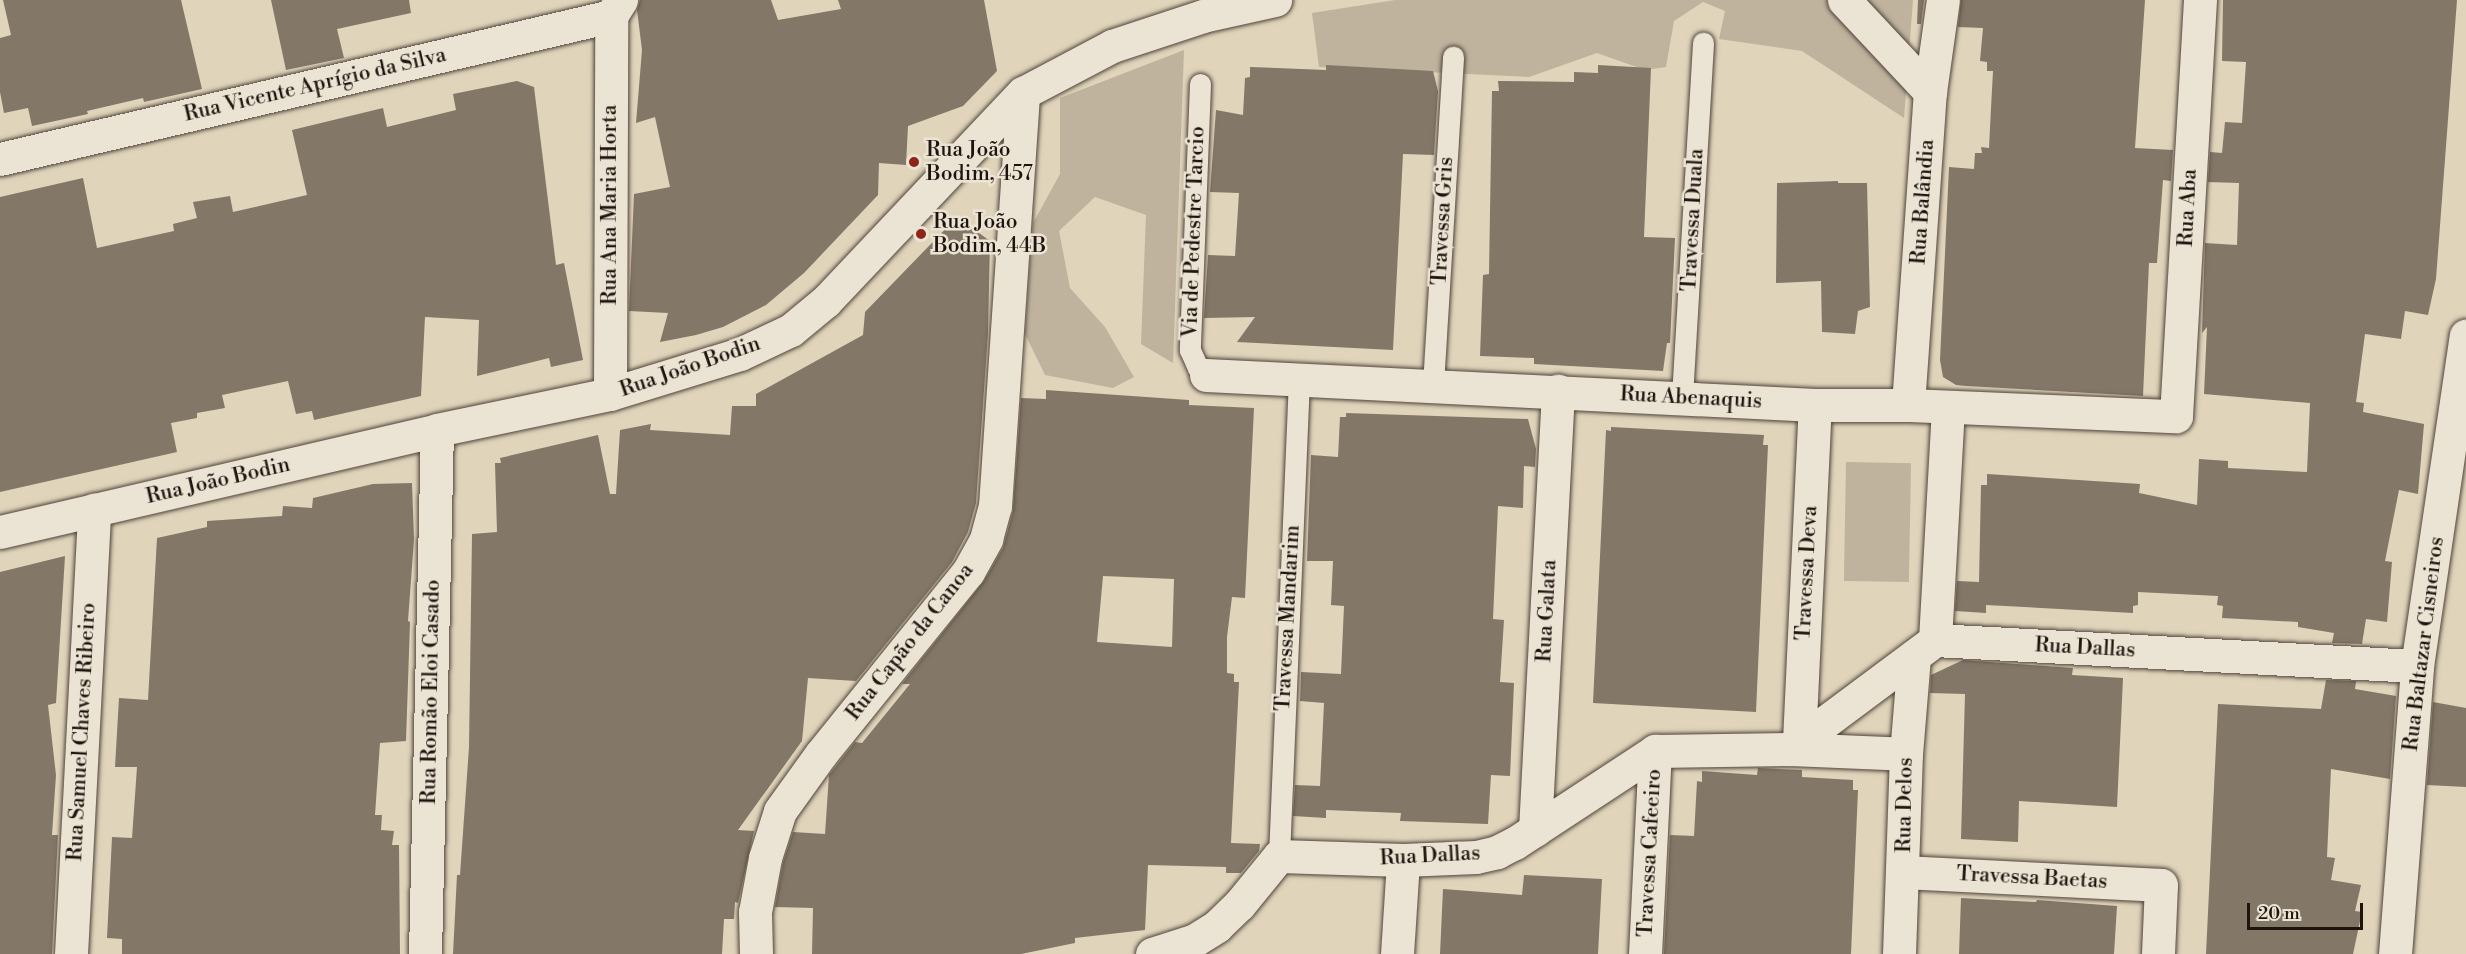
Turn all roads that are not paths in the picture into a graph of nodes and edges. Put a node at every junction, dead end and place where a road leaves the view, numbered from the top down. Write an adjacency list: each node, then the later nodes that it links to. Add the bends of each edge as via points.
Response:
1 (1275, 0): 9 (street, Rua João Bodin, via 1203,16 1112,46)
2 (1844, 0): 10 (street)
3 (1943, 0): 10 (street, Rua Balândia)
4 (2200, 0): 22 (street, Rua Aba)
5 (616, 8): 11 (street, Rua Vicente Aprígio da Silva); 17 (street, Rua Ana Maria Horta)
6 (1703, 43): 18 (lane, Travessa Duala)
7 (1453, 57): 15 (lane, Travessa Gris)
8 (1200, 84): 13 (lane, Via de Pedestre Tarcio, via 1190,350 1197,368)
9 (1023, 93): 17 (street, Rua João Bodin, via 834,293 791,330 740,354); 37 (street, Rua Capão da Canoa, via 995,506 986,539 968,572 821,754 780,811 765,858 755,912)
10 (1930, 93): 20 (street, Rua Balândia)
11 (0, 159)
12 (2466, 336): 27 (street, Rua Baltazar Cisneiros)
13 (1206, 375): 14 (street, Rua Abenaquis)
14 (1299, 380): 15 (street, Rua Abenaquis); 32 (lane, Travessa Mandarim)
15 (1433, 385): 16 (street, Rua Abenaquis)
16 (1558, 391): 18 (street, Rua Abenaquis); 31 (street, Rua Galata)
17 (610, 394): 23 (street, Rua João Bodin)
18 (1682, 397): 19 (street, Rua Abenaquis)
19 (1815, 405): 20 (street, Rua Abenaquis); 28 (street, Travessa Deva)
20 (1908, 405): 21 (street, Rua Abenaquis)
21 (1948, 407): 22 (street, Rua Abenaquis); 26 (street, Rua Delos)
22 (2176, 416)
23 (437, 430): 24 (street, Rua João Bodin); 36 (street, Rua Romão Eloi Casado)
24 (93, 510): 25 (street, Rua João Bodin); 35 (street, Rua Samuel Chaves Ribeiro)
25 (0, 532)
26 (1924, 648): 27 (street, Rua Dallas); 28 (street); 30 (street, Rua Delos)
27 (2417, 666): 43 (street, Rua Baltazar Cisneiros)
28 (1794, 745): 29 (street); 30 (street)
29 (1655, 751): 31 (street, Rua Dallas); 40 (street, Travessa Cafeeiro)
30 (1906, 754): 34 (street, Rua Delos)
31 (1535, 830): 33 (street, Rua Dallas, via 1497,852 1476,857)
32 (1279, 856): 33 (street, Rua Dallas); 38 (street, via 1217,926 1195,940)
33 (1403, 860): 39 (street)
34 (1904, 872): 41 (street, Rua Delos); 42 (street, Travessa Baetas, via 2161,885)
35 (71, 954)
36 (425, 954)
37 (756, 954)
38 (1152, 954)
39 (1397, 954)
40 (1646, 954)
41 (1899, 954)
42 (2158, 954)
43 (2395, 954)

